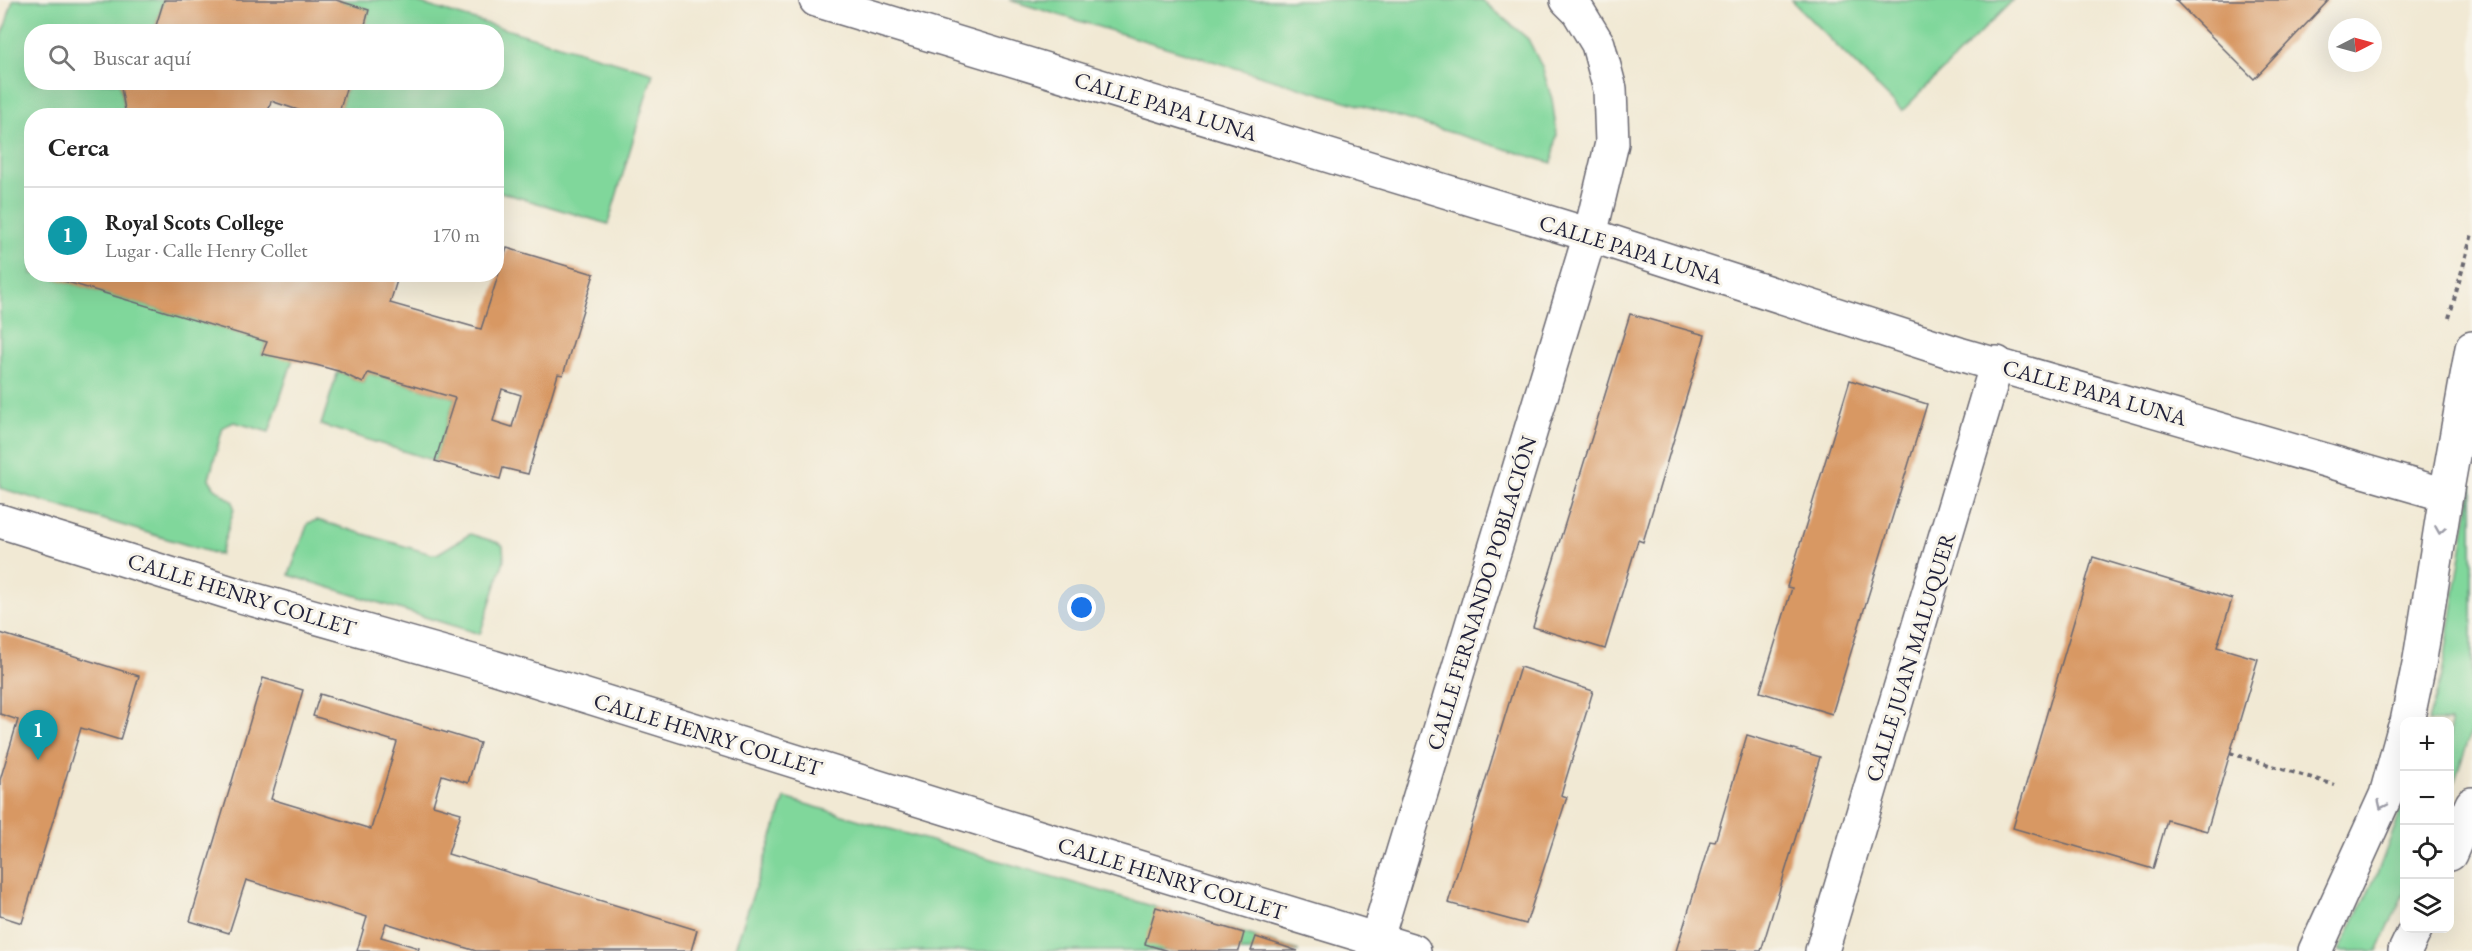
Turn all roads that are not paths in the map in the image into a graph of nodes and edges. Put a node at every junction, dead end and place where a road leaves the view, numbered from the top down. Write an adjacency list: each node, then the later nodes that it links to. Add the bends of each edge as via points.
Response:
1 (816, 0): 3 (street, CALLE PAPA LUNA)
2 (1567, 0): 3 (street, CALLE FERNANDO POBLACIÓN, via 1598,44 1610,89 1612,143)
3 (1590, 235): 5 (street, CALLE PAPA LUNA); 13 (street, CALLE FERNANDO POBLACIÓN)
4 (2472, 348): 6 (street)
5 (1997, 363): 6 (street, CALLE PAPA LUNA); 15 (street, CALLE JUAN MALUQUER)
6 (2446, 495): 8 (street, one-way to 8)
7 (0, 521): 13 (street, CALLE HENRY COLLET, via 494,668)
8 (2408, 717)
9 (2400, 744): 16 (street, one-way to 16, via 2386,795)
10 (2472, 804): 11 (street)
11 (2454, 845)
12 (2414, 933): 17 (street)
13 (1375, 945): 14 (street, CALLE HENRY COLLET)
14 (1414, 951)
15 (1822, 951)
16 (2315, 951)
17 (2405, 951)

